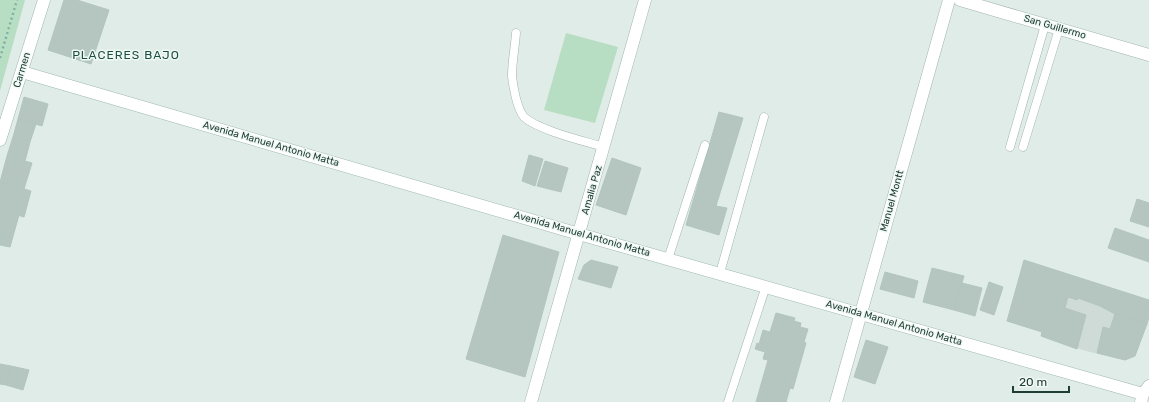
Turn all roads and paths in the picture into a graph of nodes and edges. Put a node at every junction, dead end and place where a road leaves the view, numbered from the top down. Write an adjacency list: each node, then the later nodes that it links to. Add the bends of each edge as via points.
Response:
1 (17, 0): 10 (path)
2 (44, 0): 11 (main road, Carmen)
3 (645, 0): 15 (main road, Amalia Paz)
4 (949, 0): 22 (main road, Manuel Montt)
5 (960, 0): 6 (main road, San Guillermo)
6 (1045, 25): 7 (main road, San Guillermo); 16 (lane)
7 (1059, 29): 9 (main road, San Guillermo); 17 (lane)
8 (516, 33): 15 (lane, via 512,76 517,102 523,116 532,123 560,134)
9 (1149, 55)
10 (0, 58)
11 (22, 72): 13 (main road, Carmen); 18 (main road, Avenida Manuel Antonio Matta)
12 (764, 117): 20 (lane)
13 (0, 140)
14 (706, 145): 19 (lane)
15 (604, 147): 18 (main road, Amalia Paz)
16 (1010, 147)
17 (1023, 147)
18 (579, 234): 19 (main road, Avenida Manuel Antonio Matta); 24 (main road, Amalia Paz)
19 (668, 259): 20 (main road, Avenida Manuel Antonio Matta)
20 (720, 274): 21 (main road, Avenida Manuel Antonio Matta)
21 (766, 286): 22 (main road, Avenida Manuel Antonio Matta); 25 (lane)
22 (861, 313): 23 (main road, Avenida Manuel Antonio Matta); 26 (main road, Manuel Montt)
23 (1144, 394)
24 (531, 402)
25 (728, 402)
26 (836, 402)

